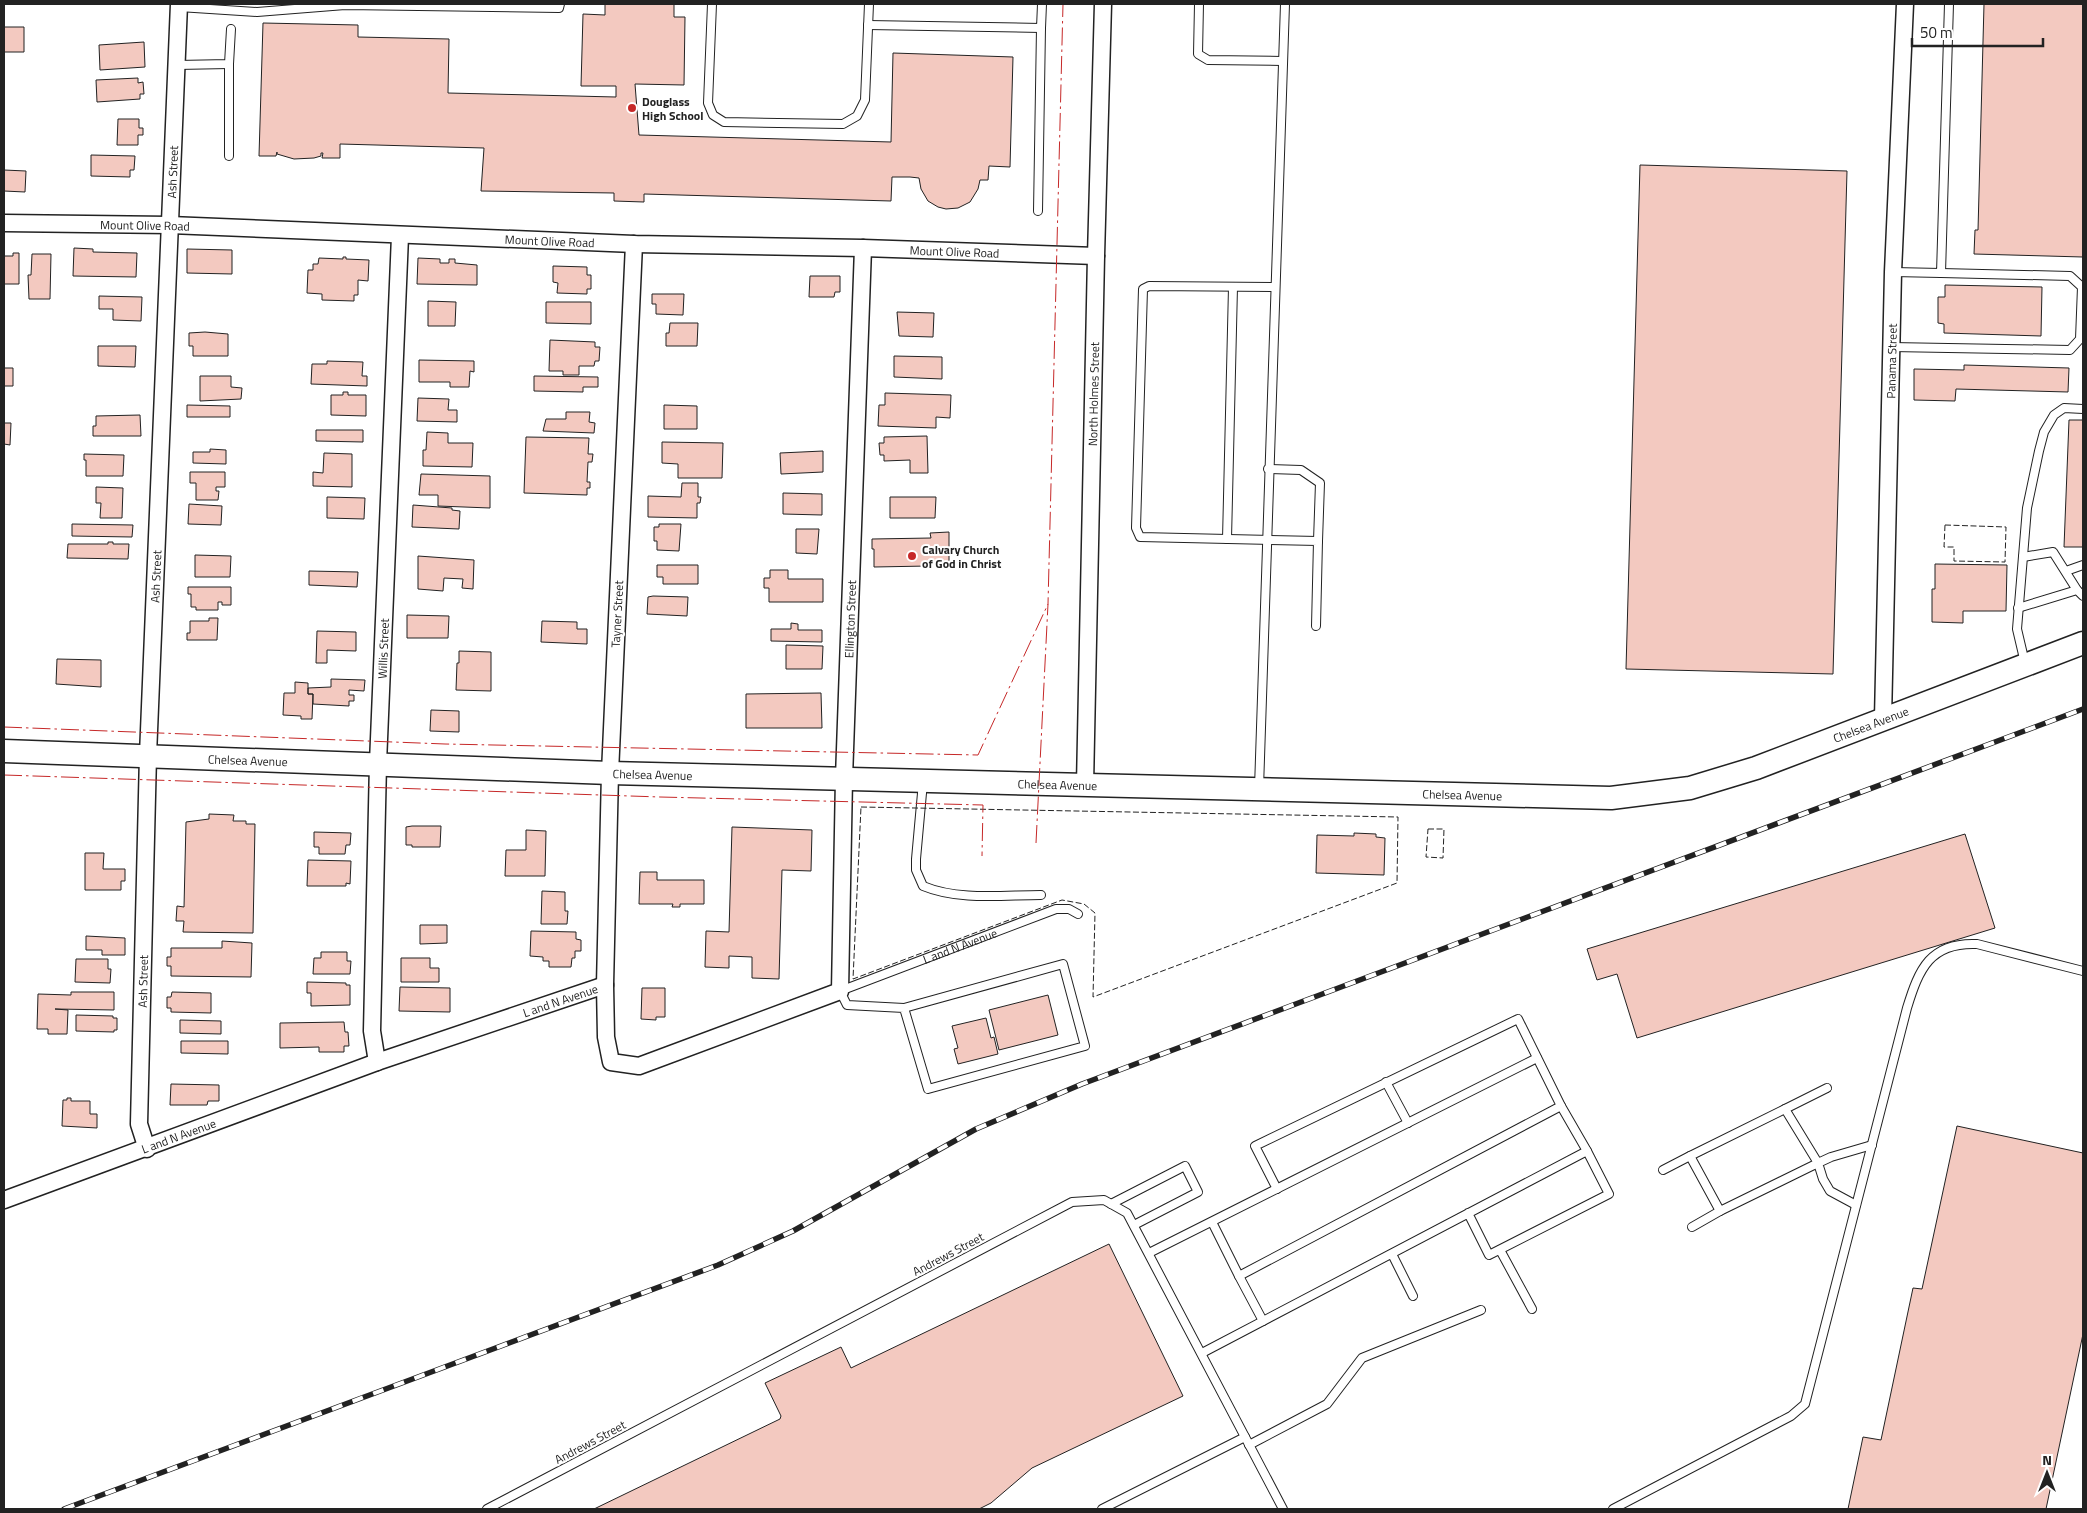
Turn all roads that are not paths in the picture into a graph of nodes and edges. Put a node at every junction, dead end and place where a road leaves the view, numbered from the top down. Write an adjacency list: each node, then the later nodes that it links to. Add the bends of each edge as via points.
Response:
1 (560, 4): 10 (lane, via 559,8)
2 (712, 4): 14 (lane, via 708,103 713,115 724,122 843,124 858,116 865,100)
3 (869, 4): 14 (lane)
4 (1042, 4): 15 (lane)
5 (1103, 4): 27 (street, North Holmes Street)
6 (1199, 4): 17 (lane, via 1198,54 1208,60)
7 (1285, 4): 17 (lane)
8 (1904, 4): 28 (street, Panama Street)
9 (1949, 4): 29 (lane)
10 (476, 5): 12 (lane)
11 (179, 6): 13 (lane); 19 (street, Ash Street)
12 (303, 6): 13 (lane, via 257,12)
13 (224, 7)
14 (868, 25): 15 (lane)
15 (1041, 28): 21 (lane)
16 (231, 29): 18 (lane)
17 (1282, 61): 31 (lane)
18 (229, 64): 19 (lane); 20 (lane)
19 (176, 65): 23 (street, Ash Street)
20 (229, 156)
21 (1038, 211)
22 (4, 223): 23 (street, Mount Olive Road)
23 (170, 225): 24 (street, Mount Olive Road); 49 (street, Ash Street)
24 (400, 236): 25 (street, Mount Olive Road); 50 (street, Willis Street)
25 (634, 244): 26 (street, Mount Olive Road); 51 (street, Tayner Street)
26 (862, 248): 27 (street, Mount Olive Road); 52 (street, Ellington Street)
27 (1096, 256): 54 (street, North Holmes Street)
28 (1893, 272): 29 (lane); 32 (street, Panama Street)
29 (1941, 273): 32 (lane, via 2070,276 2082,288 2080,339 2070,350)
30 (1233, 287): 31 (lane); 35 (lane); 35 (lane, via 1149,286 1143,289 1136,528 1140,537)
31 (1275, 288): 34 (lane)
32 (1891, 347): 47 (street, Panama Street)
33 (2083, 409): 38 (lane, via 2064,408 2054,415 2044,432 2027,508)
34 (1268, 469): 36 (lane); 37 (lane, via 1301,470 1320,483)
35 (1227, 539): 36 (lane)
36 (1266, 540): 37 (lane); 55 (lane)
37 (1318, 541): 44 (lane)
38 (2023, 557): 40 (lane, via 2053,552); 43 (lane)
39 (2083, 565): 40 (lane)
40 (2066, 571): 41 (lane)
41 (2077, 590): 42 (lane); 43 (lane)
42 (2083, 596)
43 (2018, 608): 46 (lane, via 2017,630)
44 (1316, 626)
45 (2083, 642): 46 (main road, Chelsea Avenue)
46 (2026, 664): 47 (main road, Chelsea Avenue)
47 (1883, 719): 55 (main road, Chelsea Avenue, via 1756,768 1690,788 1611,798)
48 (4, 751): 49 (main road, Chelsea Avenue)
49 (148, 755): 50 (main road, Chelsea Avenue); 70 (street, Ash Street, via 139,1124)
50 (378, 764): 51 (main road, Chelsea Avenue); 63 (street, Willis Street, via 372,1031)
51 (610, 772): 52 (main road, Chelsea Avenue); 59 (street, Tayner Street)
52 (844, 778): 53 (main road, Chelsea Avenue); 60 (street, Ellington Street)
53 (924, 780): 54 (main road, Chelsea Avenue); 56 (lane, via 916,859 916,870 923,886 935,891 974,896)
54 (1085, 785): 55 (main road, Chelsea Avenue)
55 (1259, 790)
56 (1041, 895)
57 (1078, 914): 60 (lane, L and N Avenue, via 1069,909 1056,910)
58 (2083, 971): 69 (lane, via 1977,944 1959,943 1941,950 1917,977)
59 (605, 985): 60 (street, L and N Avenue, via 610,1062 639,1066); 63 (street, L and N Avenue)
60 (840, 991): 61 (lane, via 847,1005)
61 (904, 1008): 61 (lane, via 1064,964 1085,1046 928,1089)
62 (1536, 1058): 64 (lane, via 1518,1019); 66 (lane); 68 (lane)
63 (377, 1062): 70 (street, L and N Avenue)
64 (1386, 1082): 68 (lane); 75 (lane, via 1255,1146)
65 (1827, 1088): 67 (lane)
66 (1561, 1106): 71 (lane); 87 (lane)
67 (1785, 1109): 72 (lane); 73 (lane)
68 (1408, 1123): 75 (lane)
69 (1872, 1145): 73 (lane); 78 (lane)
70 (147, 1149): 76 (street, L and N Avenue)
71 (1587, 1151): 80 (lane); 84 (lane, via 1609,1194)
72 (1690, 1156): 74 (lane); 79 (lane)
73 (1818, 1163): 78 (lane, via 1830,1191); 79 (lane)
74 (1663, 1170)
75 (1277, 1189): 81 (lane)
76 (4, 1200)
77 (1111, 1204): 82 (lane, Andrews Street, via 1128,1213); 82 (lane, via 1184,1166 1198,1192); 95 (lane, Andrews Street, via 1104,1200 1072,1202)
78 (1856, 1205): 98 (lane, via 1805,1404 1791,1416)
79 (1720, 1211): 83 (lane)
80 (1468, 1213): 84 (lane, via 1489,1255); 86 (lane)
81 (1212, 1222): 85 (lane); 87 (lane)
82 (1134, 1225): 85 (lane, Andrews Street)
83 (1692, 1227)
84 (1500, 1250): 89 (lane)
85 (1149, 1253): 92 (lane, Andrews Street)
86 (1392, 1254): 88 (lane); 91 (lane)
87 (1239, 1276): 91 (lane)
88 (1413, 1296)
89 (1532, 1309)
90 (1481, 1310): 94 (lane, via 1362,1358 1327,1404)
91 (1263, 1321): 92 (lane)
92 (1202, 1353): 93 (lane, Andrews Street)
93 (1245, 1436): 94 (lane, Andrews Street); 96 (lane)
94 (1249, 1445): 97 (lane, Andrews Street)
95 (487, 1509)
96 (1102, 1509)
97 (1283, 1509)
98 (1613, 1509)

